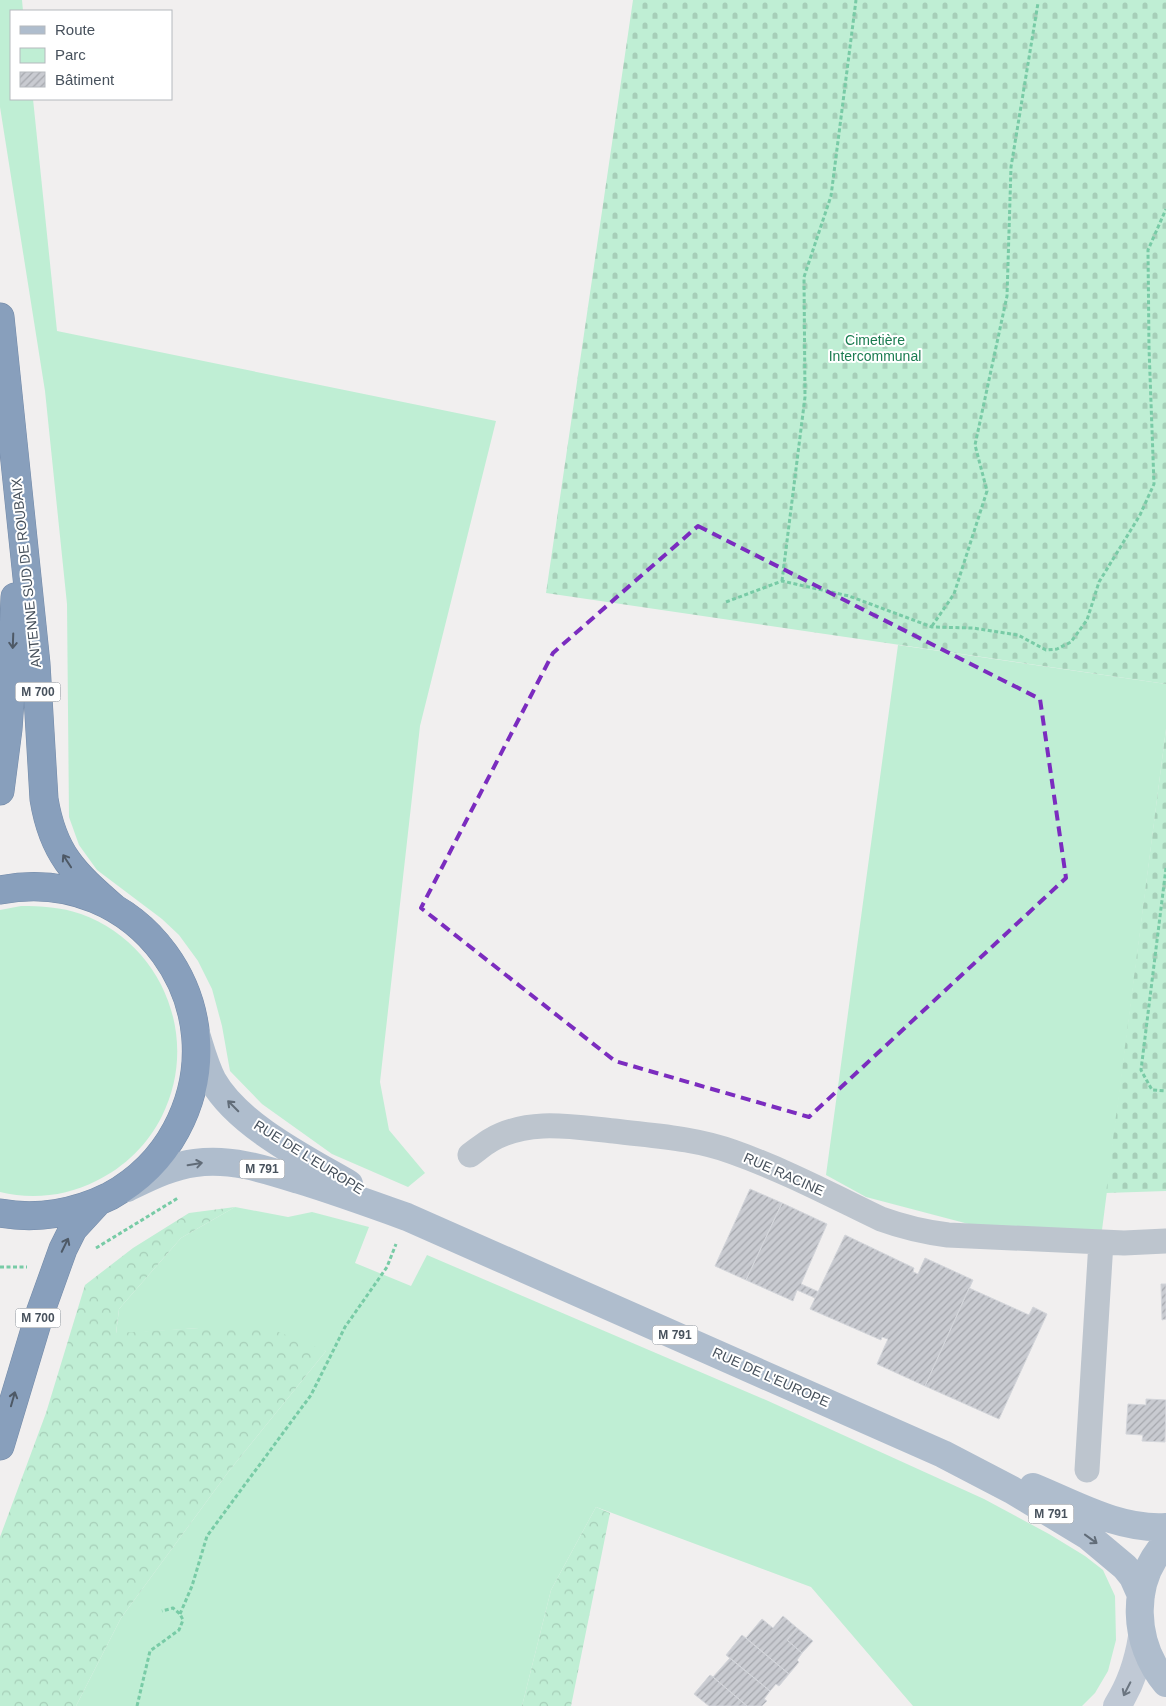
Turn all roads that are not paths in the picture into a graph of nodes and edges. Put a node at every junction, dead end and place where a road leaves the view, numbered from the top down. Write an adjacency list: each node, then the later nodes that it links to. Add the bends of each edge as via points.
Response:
1 (0, 317): 2 (highway, ANTENNE SUD DE ROUBAIX / M 700)
2 (14, 453): 3 (highway, ANTENNE SUD DE ROUBAIX / M 700, one-way to 3, via 12,663); 5 (highway, ANTENNE SUD DE ROUBAIX / M 700, one-way to 2, via 71,867 47,818 36,664)
3 (0, 791)
4 (0, 890): 5 (highway, via 24,886 56,888 86,895)
5 (114, 908): 6 (highway, via 147,933 167,957 186,993)
6 (196, 1034): 8 (highway, via 195,1075 179,1124 149,1167); 10 (main road, RUE DE L'EUROPE / M 791, one-way to 6, via 308,1160 250,1121 213,1081)
7 (470, 1155): 12 (street, RUE RACINE, via 514,1130 539,1126 679,1139 732,1151 902,1227 948,1235)
8 (107, 1197): 9 (highway, via 68,1212 48,1215); 10 (main road, RUE DE L'EUROPE / M 791, one-way to 10, via 193,1163 235,1162 309,1183); 13 (highway, M 700, one-way to 8, via 56,1267 73,1229)
9 (0, 1213)
10 (407, 1217): 14 (main road, RUE DE L'EUROPE / M 791)
11 (1166, 1241): 12 (street, RUE RACINE)
12 (1101, 1242): 15 (street)
13 (0, 1446)
14 (943, 1454): 16 (main road, RUE DE L'EUROPE / M 791, via 1126,1524); 18 (main road, RUE DE L'EUROPE / M 791, one-way to 18, via 1012,1490 1088,1536 1125,1567)
15 (1087, 1470)
16 (1166, 1527)
17 (1166, 1543): 18 (main road, via 1149,1570)
18 (1141, 1595): 19 (main road)
19 (1142, 1638): 20 (main road, via 1152,1664); 21 (street, one-way to 21, via 1134,1675)
20 (1166, 1683)
21 (1117, 1706)

